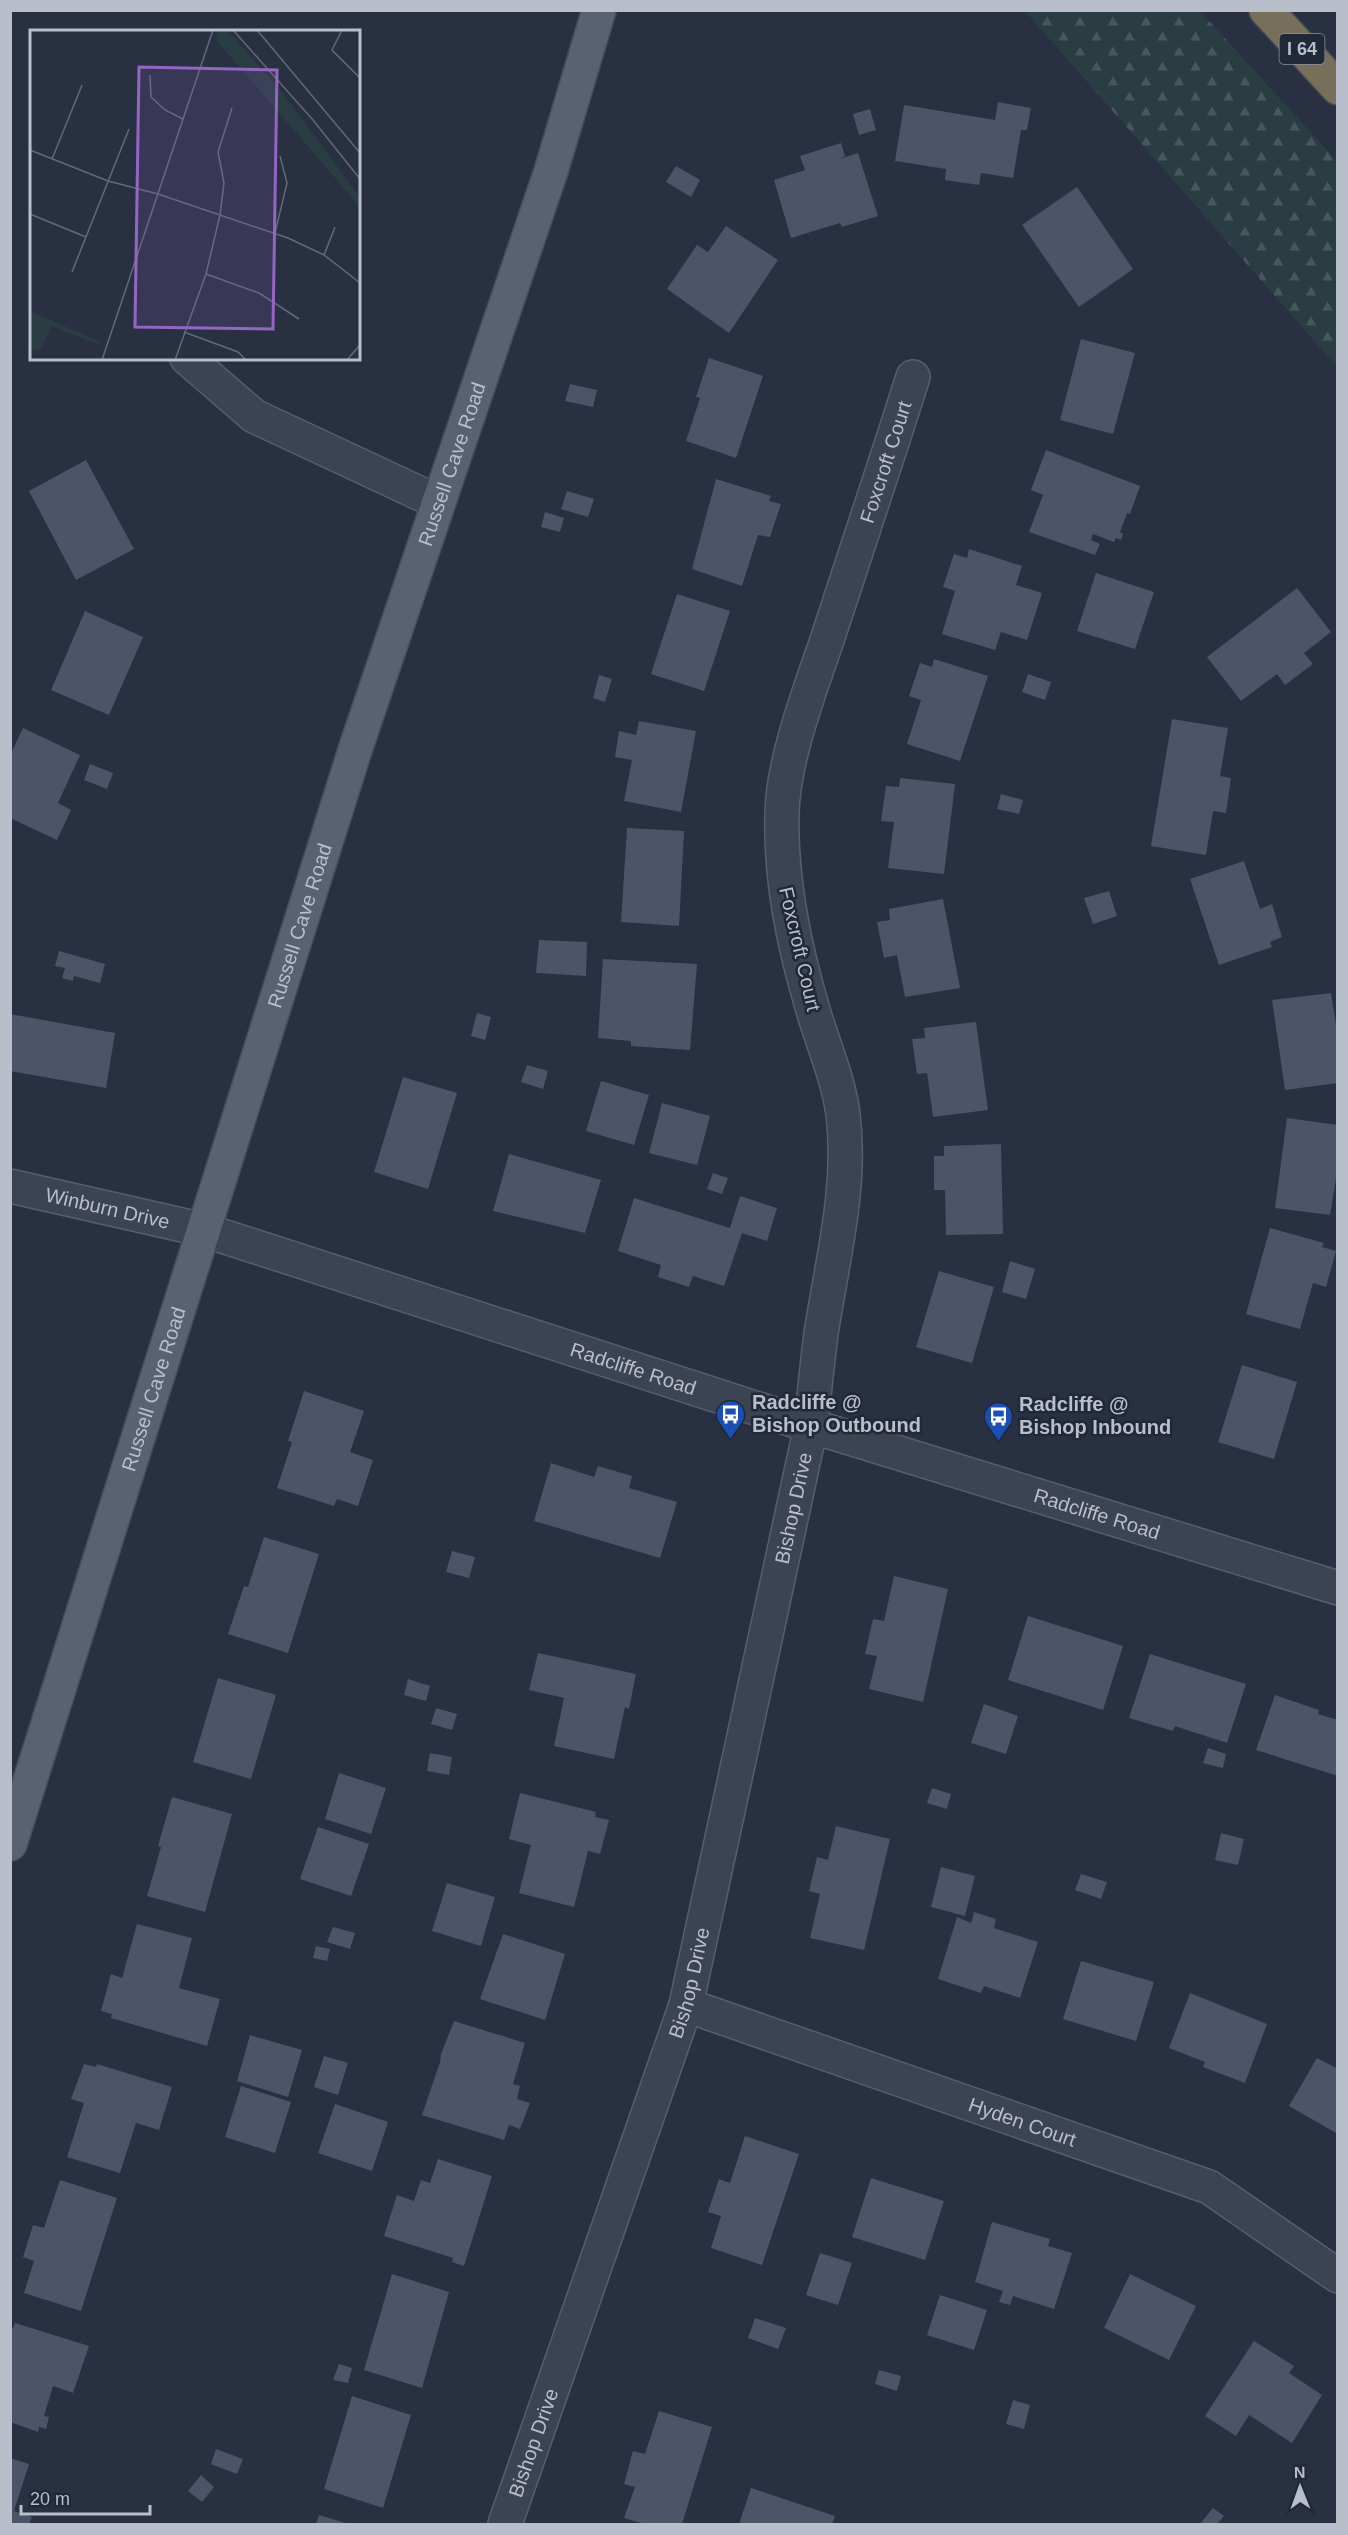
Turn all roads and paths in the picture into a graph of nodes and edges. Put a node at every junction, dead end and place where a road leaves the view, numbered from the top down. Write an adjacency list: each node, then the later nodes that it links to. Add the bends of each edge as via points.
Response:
1 (599, 10): 6 (main road, Russell Cave Road, via 551,171)
2 (1266, 10): 3 (highway, I 64)
3 (1338, 88)
4 (189, 360): 6 (street, via 254,416)
5 (913, 377): 9 (street, Foxcroft Court, via 808,697 791,755 782,810 790,921 834,1075 843,1123 845,1164 842,1216 821,1334)
6 (438, 502): 8 (main road, Russell Cave Road, via 355,750)
7 (10, 1186): 8 (street, Winburn Drive)
8 (204, 1230): 9 (street, Radcliffe Road); 11 (main road, Russell Cave Road)
9 (811, 1426): 10 (street, Radcliffe Road); 12 (street, Bishop Drive)
10 (1338, 1588)
11 (10, 1844)
12 (686, 2005): 13 (street, Hyden Court, via 1209,2187); 14 (street, Bishop Drive)
13 (1338, 2277)
14 (505, 2524)

